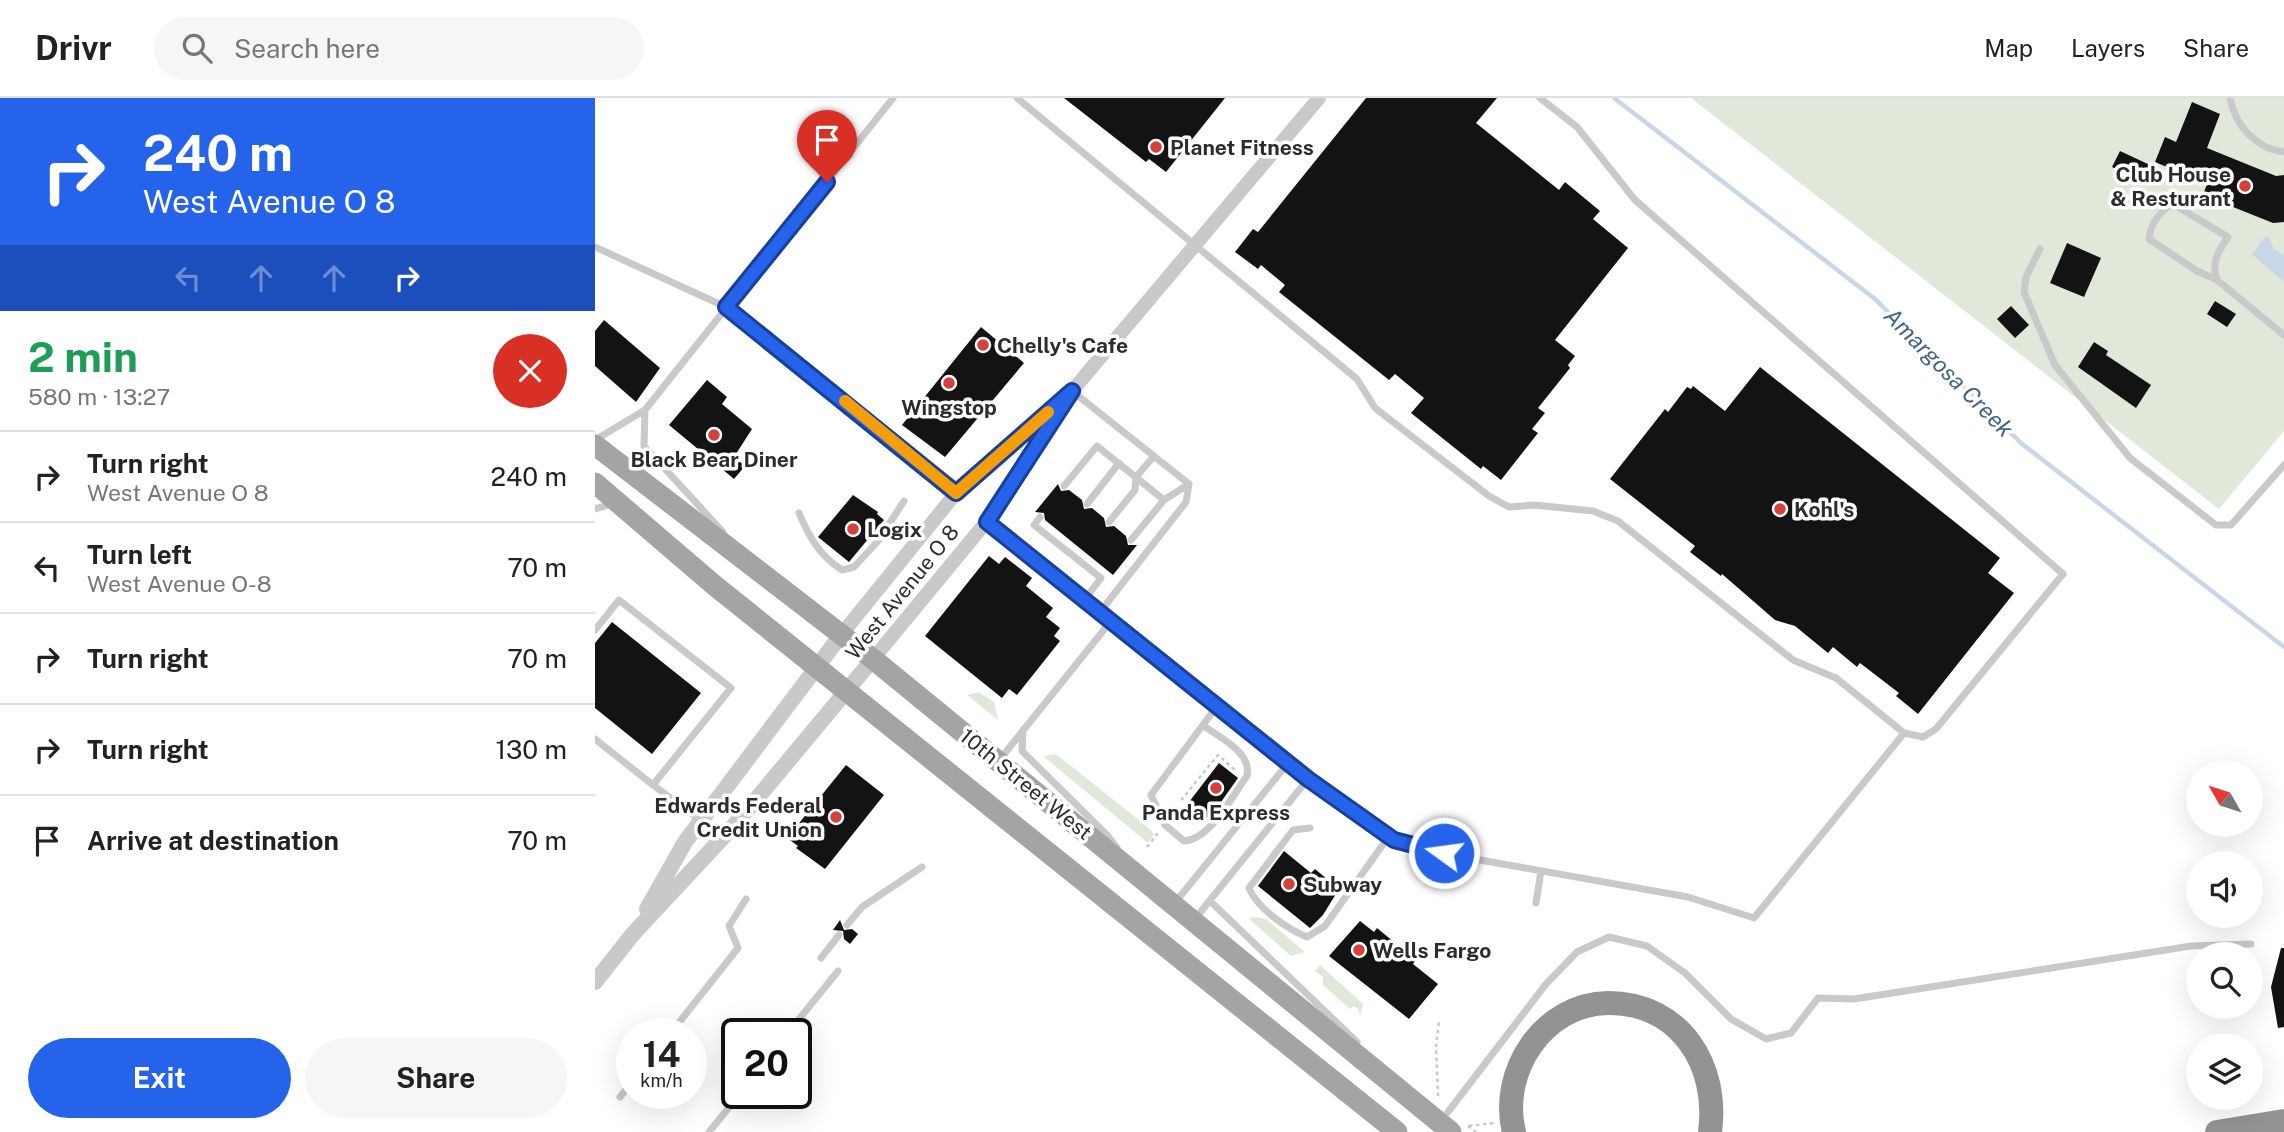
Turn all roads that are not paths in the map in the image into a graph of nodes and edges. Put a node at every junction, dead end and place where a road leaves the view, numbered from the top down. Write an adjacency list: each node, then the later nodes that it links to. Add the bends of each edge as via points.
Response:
1 (893, 98): 11 (lane)
2 (1017, 98): 7 (lane)
3 (1318, 98): 7 (street, West Avenue O 8)
4 (1540, 98): 54 (lane, via 1577,127 1635,200 2063,574 1936,729 1923,737)
5 (2230, 98): 6 (lane, via 2237,122 2266,147)
6 (2284, 152)
7 (1196, 246): 13 (street, West Avenue O 8); 54 (lane, via 1357,379 1375,408 1463,479 1510,507 1593,511 1618,522 1793,660 1836,678)
8 (595, 247): 11 (lane)
9 (2040, 249): 18 (lane, via 2024,292 2044,342 2055,365 2130,458 2216,525 2231,525)
10 (2217, 280): 10 (lane, via 2215,257 2228,237 2173,204 2166,208 2149,239); 12 (lane)
11 (726, 307): 14 (lane); 23 (lane)
12 (2284, 335)
13 (1072, 391): 16 (lane); 23 (street); 31 (street, West Avenue O 8)
14 (645, 410): 15 (lane); 41 (lane, via 644,446)
15 (595, 443): 41 (main road, 10th Street West)
16 (1154, 456): 19 (lane); 21 (lane)
17 (1119, 463): 19 (lane); 22 (lane, via 1097,446); 27 (lane)
18 (2284, 465)
19 (1136, 477): 24 (lane); 32 (lane, via 1135,490)
20 (595, 484): 26 (main road, 10th Street West)
21 (1189, 484): 24 (lane); 44 (lane, via 1186,502)
22 (1065, 486)
23 (956, 493): 47 (street)
24 (1164, 500): 35 (lane)
25 (904, 501): 33 (lane)
26 (618, 503): 28 (lane); 49 (main road, 10th Street West)
27 (1087, 504)
28 (595, 509)
29 (799, 513): 36 (lane, via 826,559 842,570 854,567)
30 (1040, 517): 37 (lane, via 1034,525)
31 (987, 522): 43 (lane); 48 (street, West Avenue O 8)
32 (1109, 522)
33 (884, 532)
34 (1062, 534): 37 (lane)
35 (1131, 540)
36 (878, 541)
37 (1056, 542): 39 (lane)
38 (1085, 552): 39 (lane)
39 (1079, 560): 42 (lane)
40 (1107, 570): 42 (lane)
41 (760, 573): 47 (main road, 10th Street West)
42 (1101, 578): 43 (lane)
43 (1085, 599): 44 (lane)
44 (1100, 612): 45 (lane)
45 (1111, 621): 51 (lane); 53 (lane)
46 (595, 630): 59 (lane, via 619,600 731,688)
47 (841, 635): 48 (main road, 10th Street West); 49 (street, West Avenue O 8)
48 (873, 659): 50 (street, West Avenue O 8); 56 (main road, 10th Street West)
49 (816, 666): 50 (main road, 10th Street West); 60 (street, West Avenue O 8)
50 (848, 692): 72 (street, West Avenue O 8, via 739,820); 74 (main road, 10th Street West)
51 (1217, 706): 52 (lane); 57 (lane)
52 (1204, 726): 52 (lane, via 1151,795 1165,825 1184,841 1193,840 1215,819 1249,767 1245,758)
53 (1023, 730): 56 (lane); 65 (lane, via 1022,751 1107,835)
54 (1904, 733): 64 (lane, via 1753,918 1688,897)
55 (595, 738): 59 (lane)
56 (998, 762): 65 (main road, 10th Street West)
57 (1288, 763): 58 (lane); 69 (lane)
58 (1308, 779): 62 (lane); 67 (lane)
59 (653, 785): 60 (lane)
60 (701, 821): 72 (street, West Avenue O 8)
61 (1310, 828): 62 (lane, via 1293,830 1249,888 1253,898 1307,937 1325,926)
62 (1389, 836): 64 (lane, via 1424,850)
63 (922, 867): 71 (lane, via 862,907)
64 (1541, 871): 68 (lane)
65 (1133, 872): 69 (main road, 10th Street West)
66 (746, 899): 79 (lane, via 729,926 738,948)
67 (1210, 901): 70 (lane); 81 (lane)
68 (1536, 903)
69 (1173, 905): 70 (main road, 10th Street West); 74 (main road)
70 (1193, 922): 74 (main road); 81 (main road, 10th Street West)
71 (847, 925)
72 (632, 935): 78 (street, West Avenue O 8)
73 (839, 935): 76 (lane)
74 (1158, 941): 86 (main road, 10th Street West)
75 (2186, 947): 84 (lane, via 1854,999 1818,998 1791,1033 1766,1039 1731,1020 1685,973 1647,946 1609,937 1577,952 1546,984)
76 (821, 958)
77 (838, 971): 80 (lane)
78 (595, 982)
79 (683, 1018)
80 (800, 1018)
81 (1408, 1096): 84 (main road, 10th Street West)
82 (728, 1109): 85 (lane)
83 (2284, 1121): 89 (highway)
84 (1456, 1123)
85 (709, 1132)
86 (1397, 1132)
87 (1514, 1132): 88 (highway, via 1510,1095 1516,1069 1528,1048 1560,1018 1607,1003 1651,1012 1692,1045 1712,1087)
88 (1710, 1132)
89 (2217, 1132)

